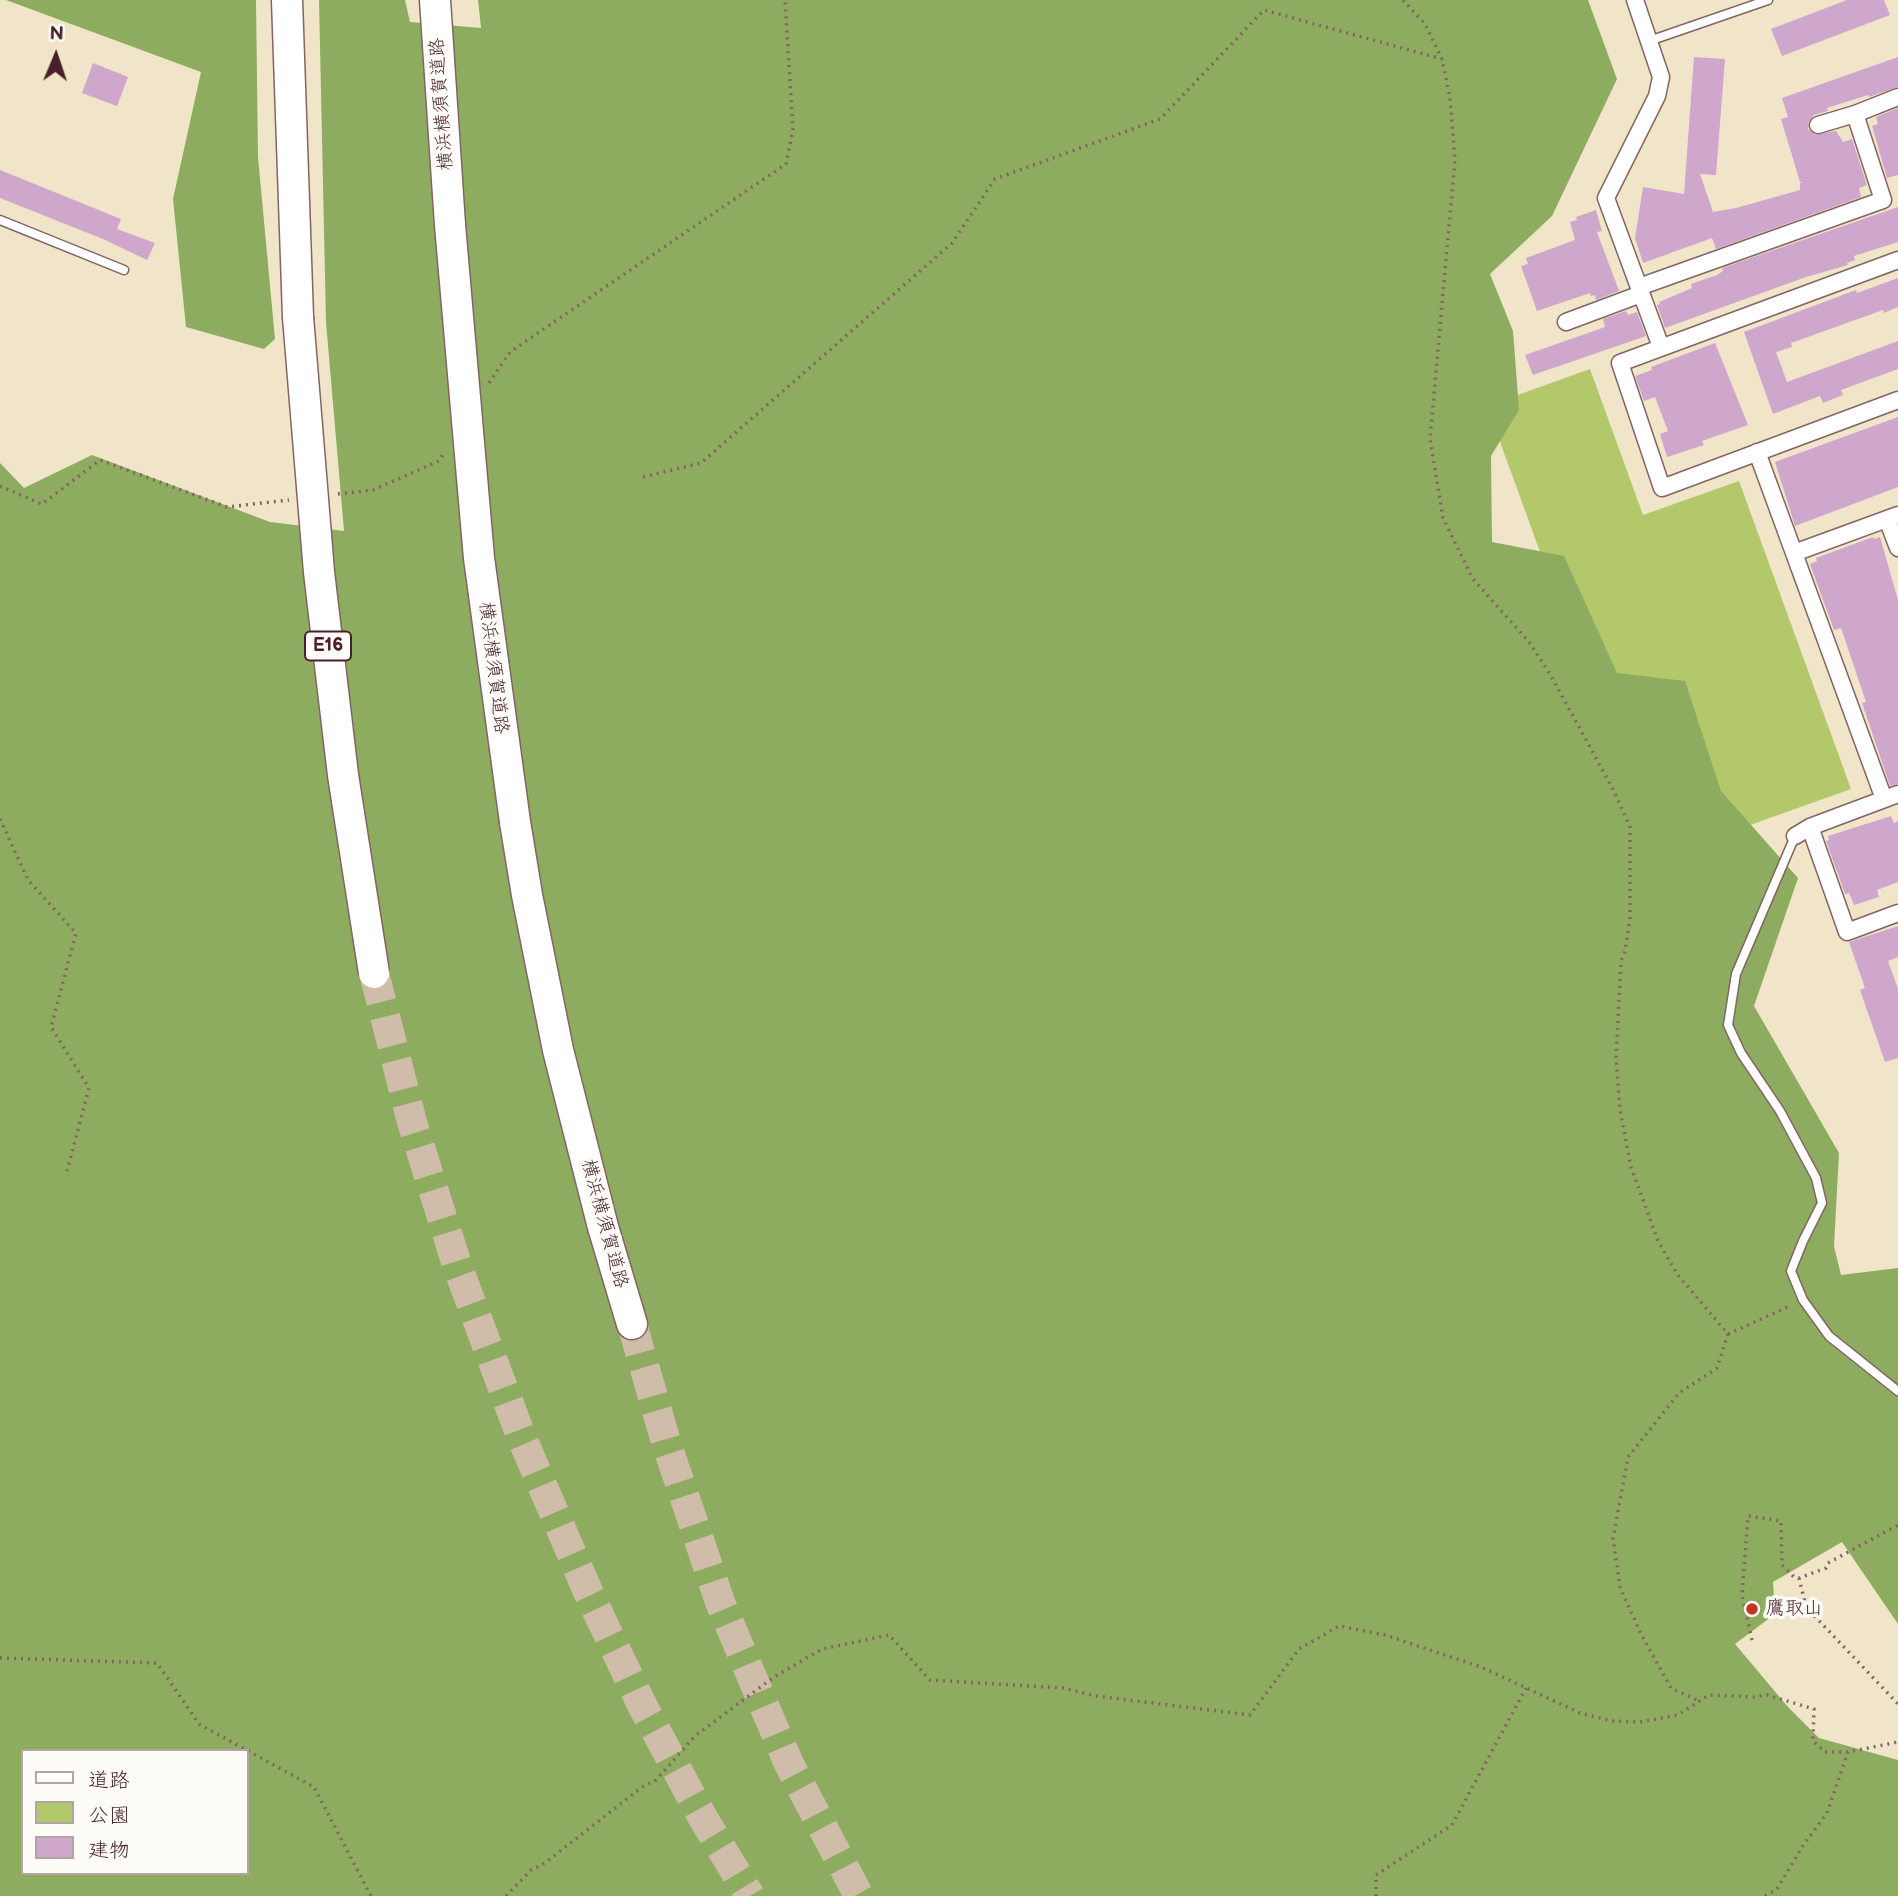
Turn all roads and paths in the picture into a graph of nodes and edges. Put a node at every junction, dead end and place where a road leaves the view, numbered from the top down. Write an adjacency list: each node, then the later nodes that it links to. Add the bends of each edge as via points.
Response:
1 (287, 0): 28 (highway, E16, bridge, via 298,317 319,572 343,775)
2 (435, 0): 31 (highway, 横浜横須賀道路, bridge, via 479,558 515,822 558,1051)
3 (1403, 0): 7 (path, via 1426,24)
4 (1635, 0): 6 (street)
5 (1768, 0): 6 (lane)
6 (1648, 41): 14 (street, via 1661,77 1657,96 1606,198)
7 (1442, 59): 19 (path, via 1264,10 1160,119 995,178 952,243 701,463); 32 (path, via 1455,159 1430,439 1443,518 1474,579 1529,642 1550,674 1630,827 1630,919 1621,961 1616,1058 1631,1167 1658,1241 1677,1274)
8 (1898, 97): 9 (street)
9 (1855, 114): 10 (street); 14 (street, via 1883,200)
10 (1818, 125)
11 (0, 220): 13 (lane)
12 (1898, 260): 16 (street)
13 (124, 270)
14 (1640, 290): 15 (street); 16 (street)
15 (1566, 322)
16 (1661, 347): 18 (street, via 1620,363 1662,488)
17 (1898, 400): 18 (street)
18 (1757, 453): 22 (street)
19 (643, 477)
20 (1893, 517): 21 (street); 22 (street)
21 (1898, 548)
22 (1794, 553): 23 (street)
23 (1891, 796): 25 (street)
24 (0, 819): 29 (path, via 28,880 75,933 51,1027 89,1088)
25 (1810, 827): 26 (street); 27 (street, via 1847,932)
26 (1795, 836): 30 (lane, via 1736,974 1728,1026 1816,1178 1822,1203 1791,1271)
27 (1898, 913)
28 (374, 973)
29 (67, 1171)
30 (1803, 1300): 32 (path); 33 (lane, via 1829,1336)
31 (632, 1324)
32 (1728, 1334): 39 (path, via 1717,1368 1679,1393 1628,1457 1612,1538 1620,1587 1641,1634 1671,1688)
33 (1898, 1391)
34 (1898, 1525): 35 (path, via 1826,1568)
35 (1799, 1578): 36 (path, via 1782,1565 1781,1521 1748,1516 1742,1595); 40 (path, via 1805,1607)
36 (1752, 1640)
37 (0, 1658): 42 (path, via 157,1663 199,1724)
38 (1526, 1688): 39 (path, via 1580,1713 1612,1721 1678,1716); 46 (path, via 1481,1667 1385,1635 1339,1626 1299,1649 1250,1715 1063,1688 930,1681 889,1635 822,1649 775,1677 695,1736 656,1780 531,1870); 47 (path, via 1452,1825 1377,1875)
39 (1699, 1701): 44 (path, via 1709,1695 1768,1695 1814,1709 1813,1741 1825,1752)
40 (1898, 1704)
41 (1898, 1742): 44 (path)
42 (245, 1749)
43 (248, 1751): 45 (path, via 314,1787)
44 (1848, 1752): 48 (path, via 1827,1813 1777,1889)
45 (371, 1896)
46 (506, 1896)
47 (1376, 1896)
48 (1765, 1896)

